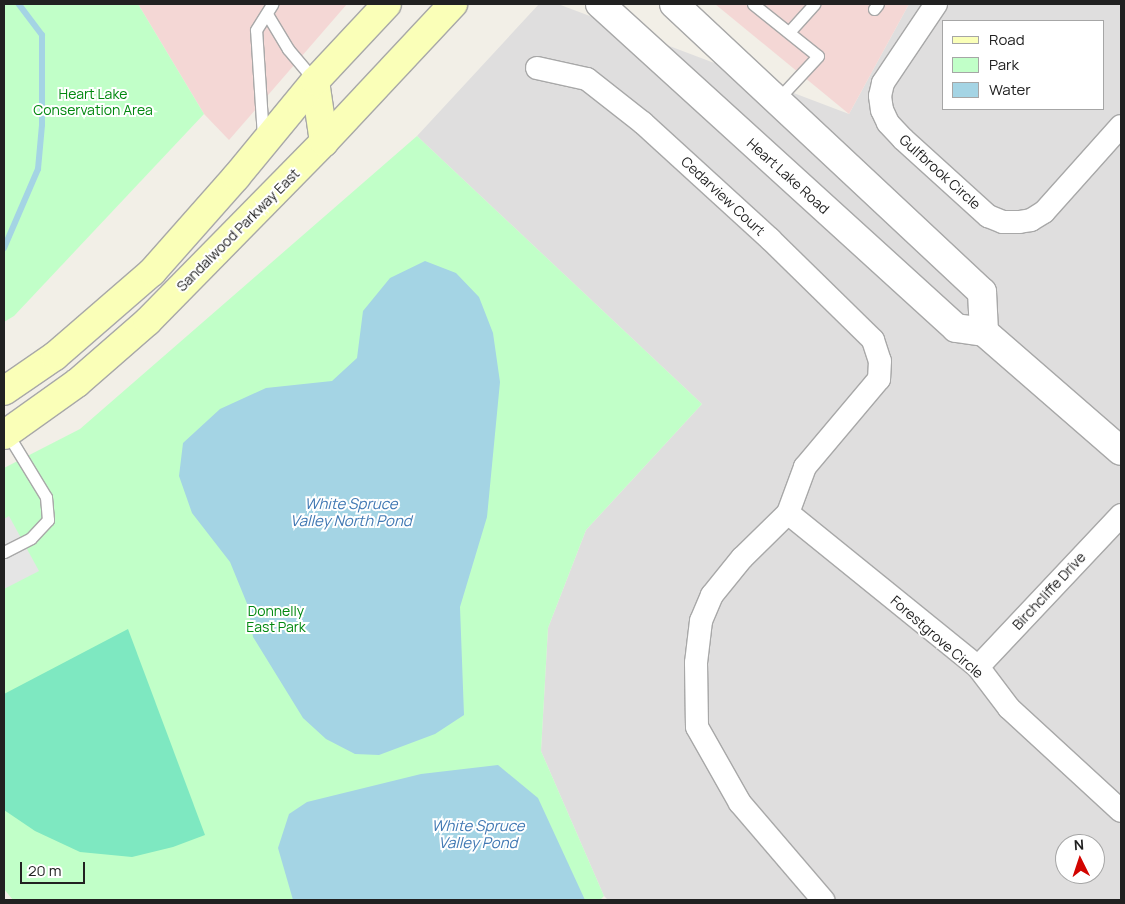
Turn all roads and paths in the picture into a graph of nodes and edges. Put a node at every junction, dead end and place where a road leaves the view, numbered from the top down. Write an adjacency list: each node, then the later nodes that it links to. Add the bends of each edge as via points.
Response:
1 (387, 4): 11 (main road)
2 (453, 4): 14 (main road, Sandalwood Parkway East)
3 (600, 4): 16 (street, Heart Lake Road, via 956,328)
4 (674, 4): 12 (street)
5 (753, 4): 9 (lane)
6 (814, 4): 9 (lane)
7 (936, 4): 13 (street, Gulfbrook Circle, via 883,83 880,96 882,110 888,123 903,139 988,216 1003,222 1019,222 1031,220 1044,212)
8 (270, 9): 11 (lane, via 288,49); 15 (lane, via 256,30)
9 (789, 32): 12 (lane, via 818,56)
10 (537, 68): 20 (street, Cedarview Court, via 587,79 643,123 770,239 873,340 880,361 879,379 805,467)
11 (315, 82): 14 (main road); 15 (main road)
12 (777, 100): 16 (street, via 982,292)
13 (1121, 126)
14 (324, 142): 18 (main road, Sandalwood Parkway East, via 148,321 77,383)
15 (264, 144): 17 (main road, via 152,272 55,356)
16 (984, 332): 19 (street)
17 (4, 391)
18 (6, 434): 22 (lane, via 46,497 48,520 31,538)
19 (1121, 451)
20 (788, 513): 23 (street, Forestgrove Circle); 25 (street, via 742,558 712,595 700,621 696,663 697,720 740,803)
21 (1121, 515): 23 (street, Birchcliffe Drive)
22 (4, 552)
23 (978, 667): 24 (street, Forestgrove Circle, via 1009,708)
24 (1121, 811)
25 (823, 900)

